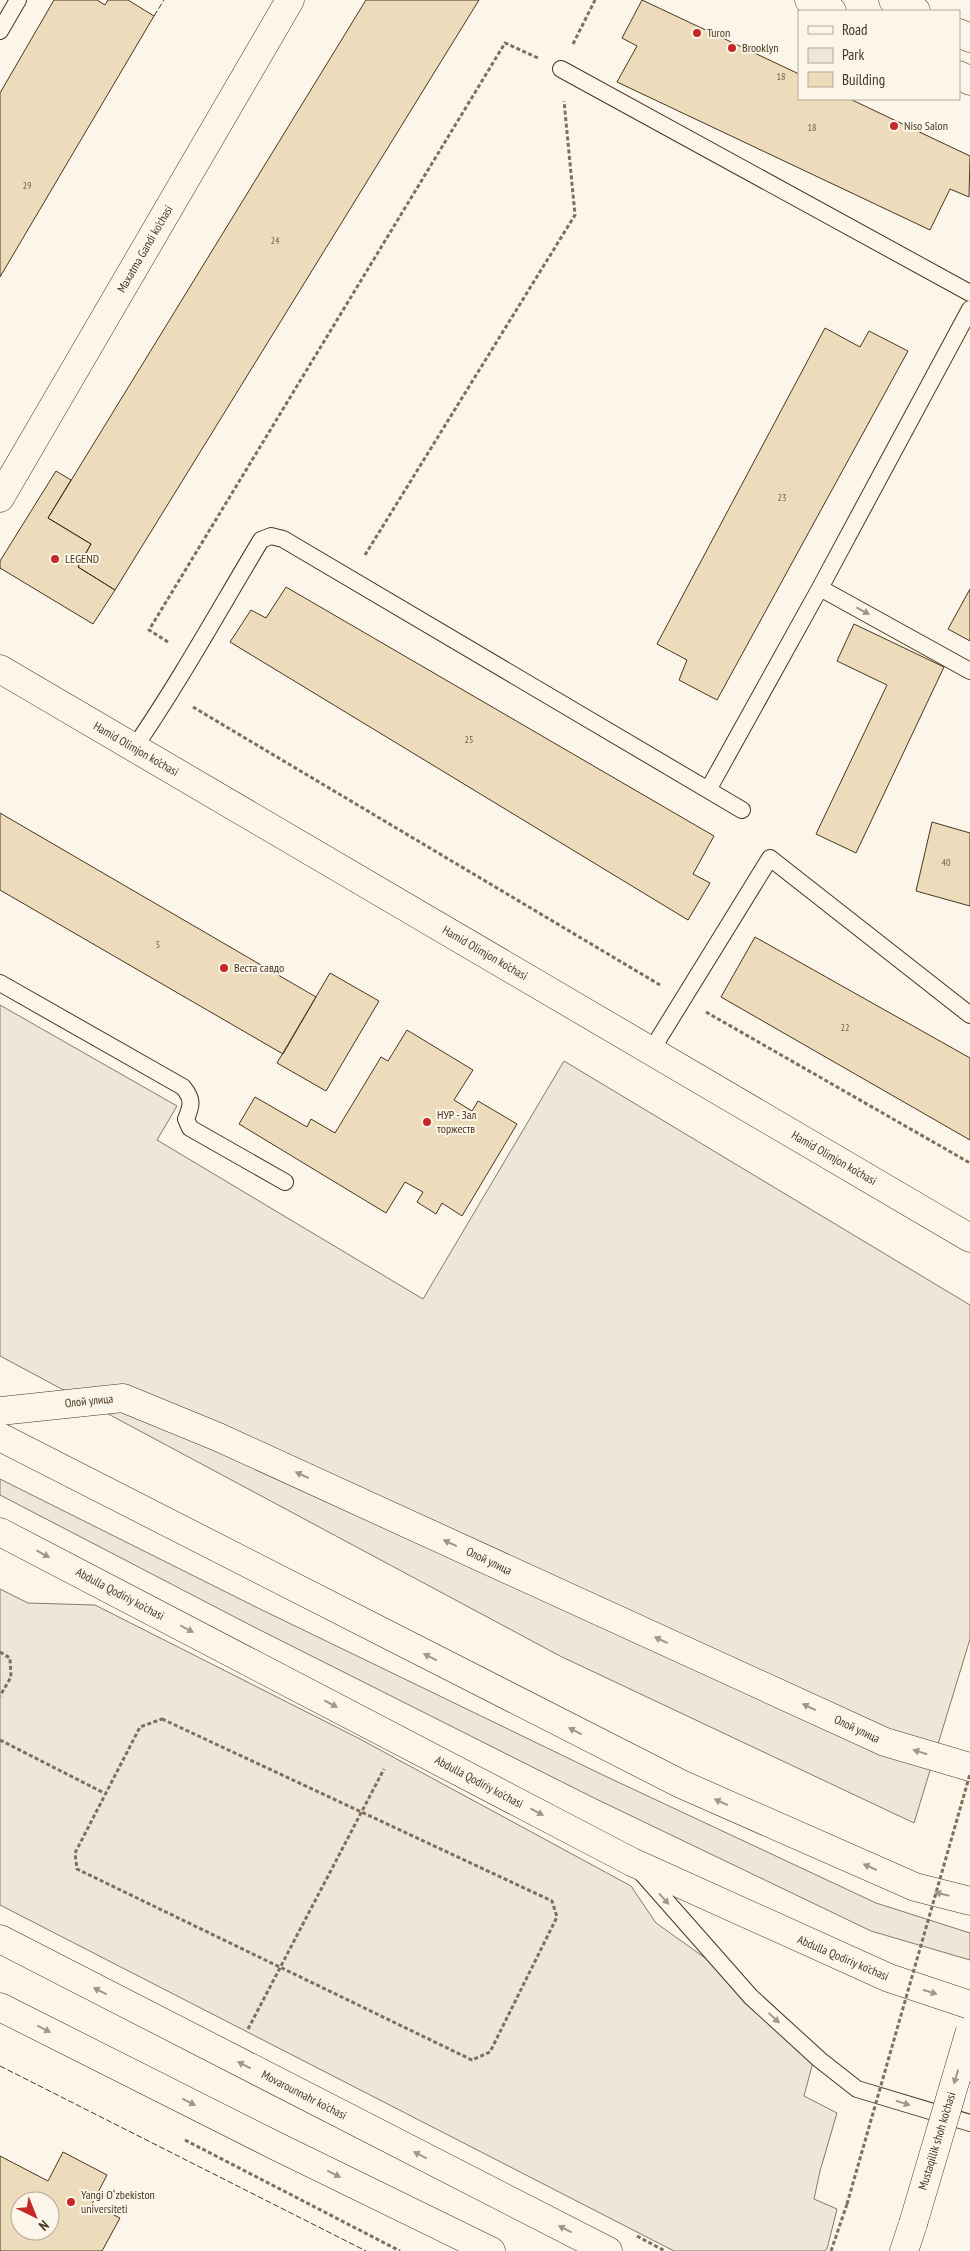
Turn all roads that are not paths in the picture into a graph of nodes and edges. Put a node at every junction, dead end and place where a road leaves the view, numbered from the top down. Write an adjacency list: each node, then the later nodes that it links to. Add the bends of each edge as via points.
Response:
1 (18, 0): 7 (lane)
2 (290, 0): 11 (street, Maxatma Gandi ko'chasi)
3 (809, 0): 5 (street)
4 (893, 0): 6 (street)
5 (830, 10)
6 (914, 10)
7 (0, 31)
8 (561, 69): 9 (lane)
9 (970, 293)
10 (970, 308): 12 (lane)
11 (0, 498)
12 (820, 588): 14 (lane, one-way to 14); 16 (lane)
13 (0, 669): 15 (street, Hamid Olimjon ko’chasi)
14 (970, 671)
15 (134, 748): 16 (lane, via 171,694 261,540 271,536 283,538); 20 (street, Hamid Olimjon ko’chasi)
16 (708, 790): 17 (lane)
17 (742, 810)
18 (0, 983): 21 (lane, via 183,1087 190,1095 192,1105 186,1119 190,1128)
19 (970, 1015): 20 (lane, via 770,858)
20 (651, 1051): 22 (street, Hamid Olimjon ko’chasi)
21 (285, 1182)
22 (970, 1238)
23 (0, 1411): 26 (street, Олой улица, one-way to 23, via 885,1742 218,1437 123,1398)
24 (0, 1437): 28 (street, one-way to 24, via 915,1886 681,1784)
25 (0, 1532): 27 (street, Abdulla Qodiriy ko'chasi, one-way to 27)
26 (970, 1767)
27 (632, 1862): 30 (street, Abdulla Qodiriy ko'chasi, one-way to 30, via 889,1978); 33 (lane, one-way to 33, via 751,1997 856,2089)
28 (970, 1901)
29 (0, 1939): 35 (street, Movarounnahr ko'chasi, one-way to 29)
30 (970, 2005)
31 (0, 2007): 34 (street, one-way to 34)
32 (970, 2031): 36 (street, Mustaqillik shoh ko'chasi, one-way to 36, bridge)
33 (970, 2123)
34 (491, 2251)
35 (608, 2251)
36 (904, 2251)

